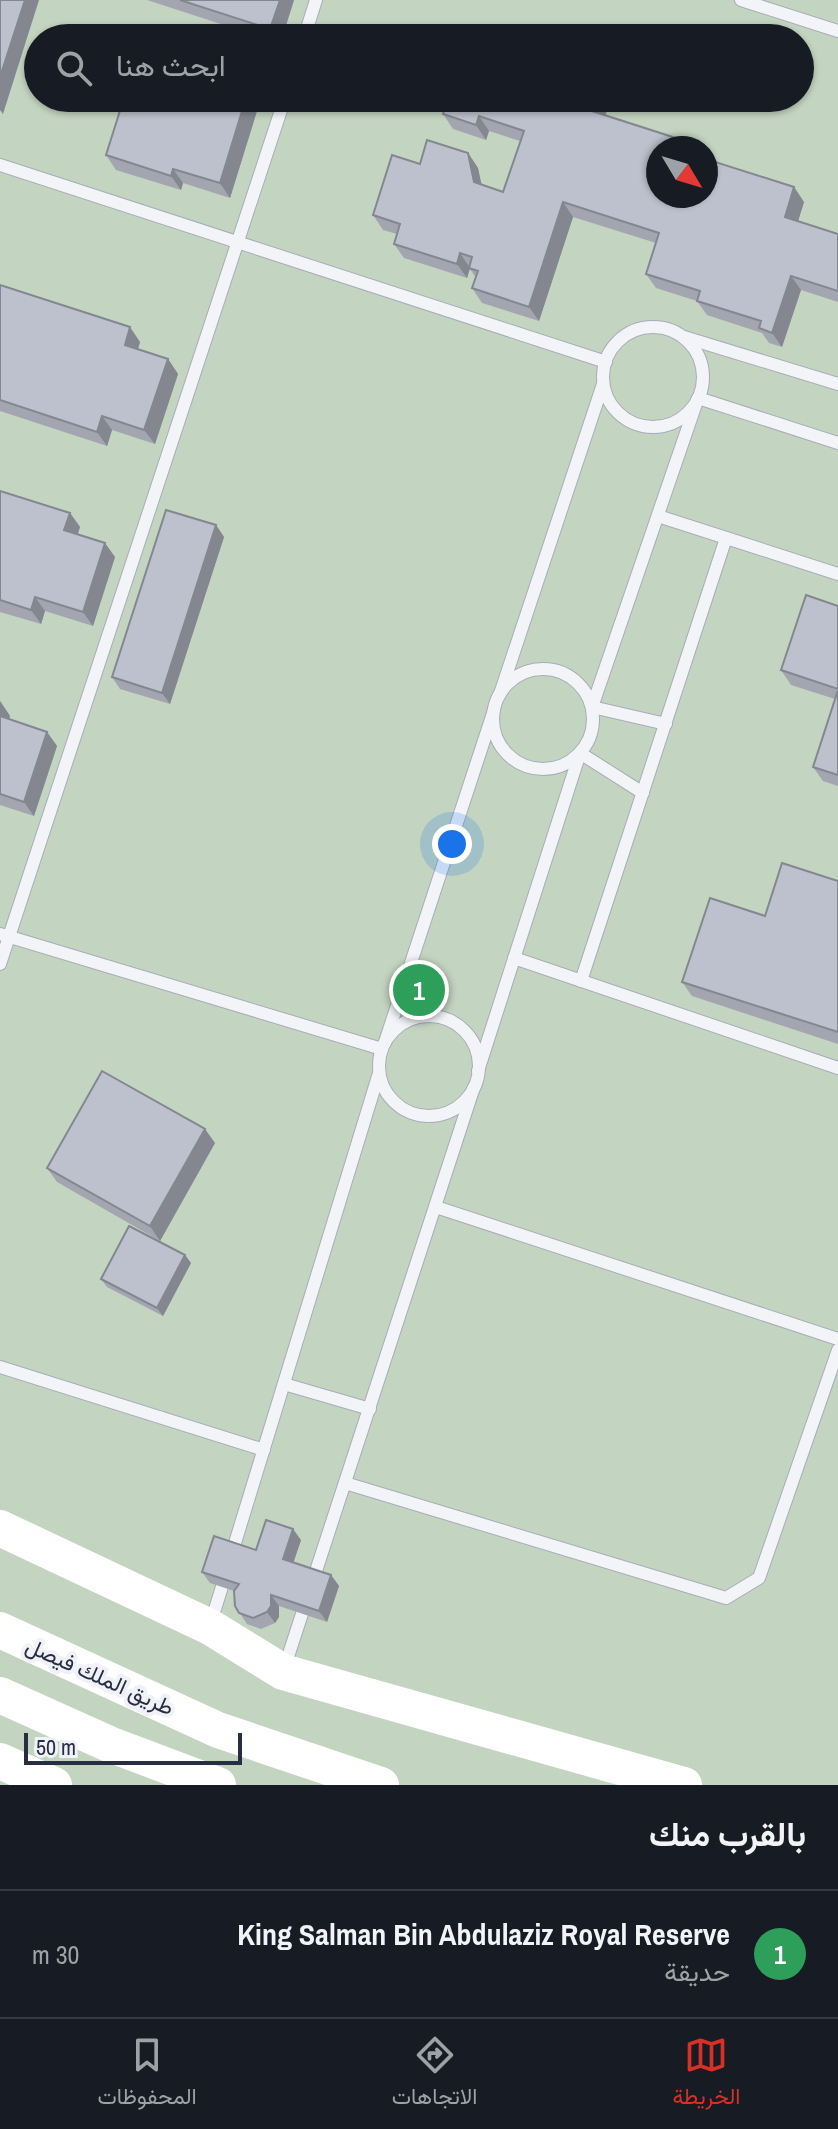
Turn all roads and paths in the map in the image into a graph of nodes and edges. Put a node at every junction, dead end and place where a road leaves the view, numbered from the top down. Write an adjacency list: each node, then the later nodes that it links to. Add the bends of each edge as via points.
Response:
1 (316, 0): 3 (lane)
2 (741, 0): 4 (lane)
3 (308, 24)
4 (838, 31)
5 (281, 112): 7 (lane)
6 (0, 165): 7 (lane)
7 (239, 243): 9 (lane); 23 (lane)
8 (683, 337): 9 (lane, via 668,329 634,330 620,339); 11 (lane); 12 (lane, via 701,364)
9 (606, 362): 10 (lane)
10 (603, 384): 12 (lane, via 617,413 645,427 676,421); 17 (lane)
11 (838, 384)
12 (698, 398): 13 (lane); 14 (lane)
13 (838, 443)
14 (658, 516): 15 (lane); 18 (lane)
15 (726, 538): 16 (lane); 20 (lane)
16 (838, 574)
17 (500, 694): 18 (lane, via 525,673 559,671 585,691); 19 (lane)
18 (592, 707): 20 (lane); 21 (lane, via 594,724)
19 (494, 710): 21 (lane, via 499,742 521,764 552,769); 27 (lane)
20 (666, 724): 22 (lane)
21 (580, 753): 22 (lane); 24 (lane)
22 (643, 793): 26 (lane)
23 (4, 935): 25 (lane); 27 (lane)
24 (514, 958): 26 (lane); 29 (lane)
25 (0, 964)
26 (581, 981): 28 (lane)
27 (384, 1045): 29 (lane, via 410,1020 444,1018 470,1039); 30 (lane)
28 (838, 1068)
29 (478, 1071): 31 (lane)
30 (379, 1073): 31 (lane, via 393,1102 421,1116 452,1110); 36 (lane)
31 (474, 1087): 32 (lane)
32 (436, 1207): 33 (lane); 37 (lane)
33 (838, 1339)
34 (838, 1350): 39 (lane, via 759,1578 726,1598)
35 (0, 1367): 38 (lane)
36 (284, 1384): 37 (lane); 38 (lane)
37 (370, 1409): 39 (lane)
38 (264, 1450): 41 (lane)
39 (345, 1483): 43 (lane)
40 (0, 1528): 41 (street)
41 (210, 1627): 43 (street)
42 (0, 1630): 48 (street, طريق الملك فيصل, via 218,1730)
43 (283, 1672): 49 (street)
44 (0, 1695): 47 (street)
45 (0, 1761): 46 (street)
46 (54, 1785)
47 (218, 1785)
48 (381, 1785)
49 (684, 1785)

